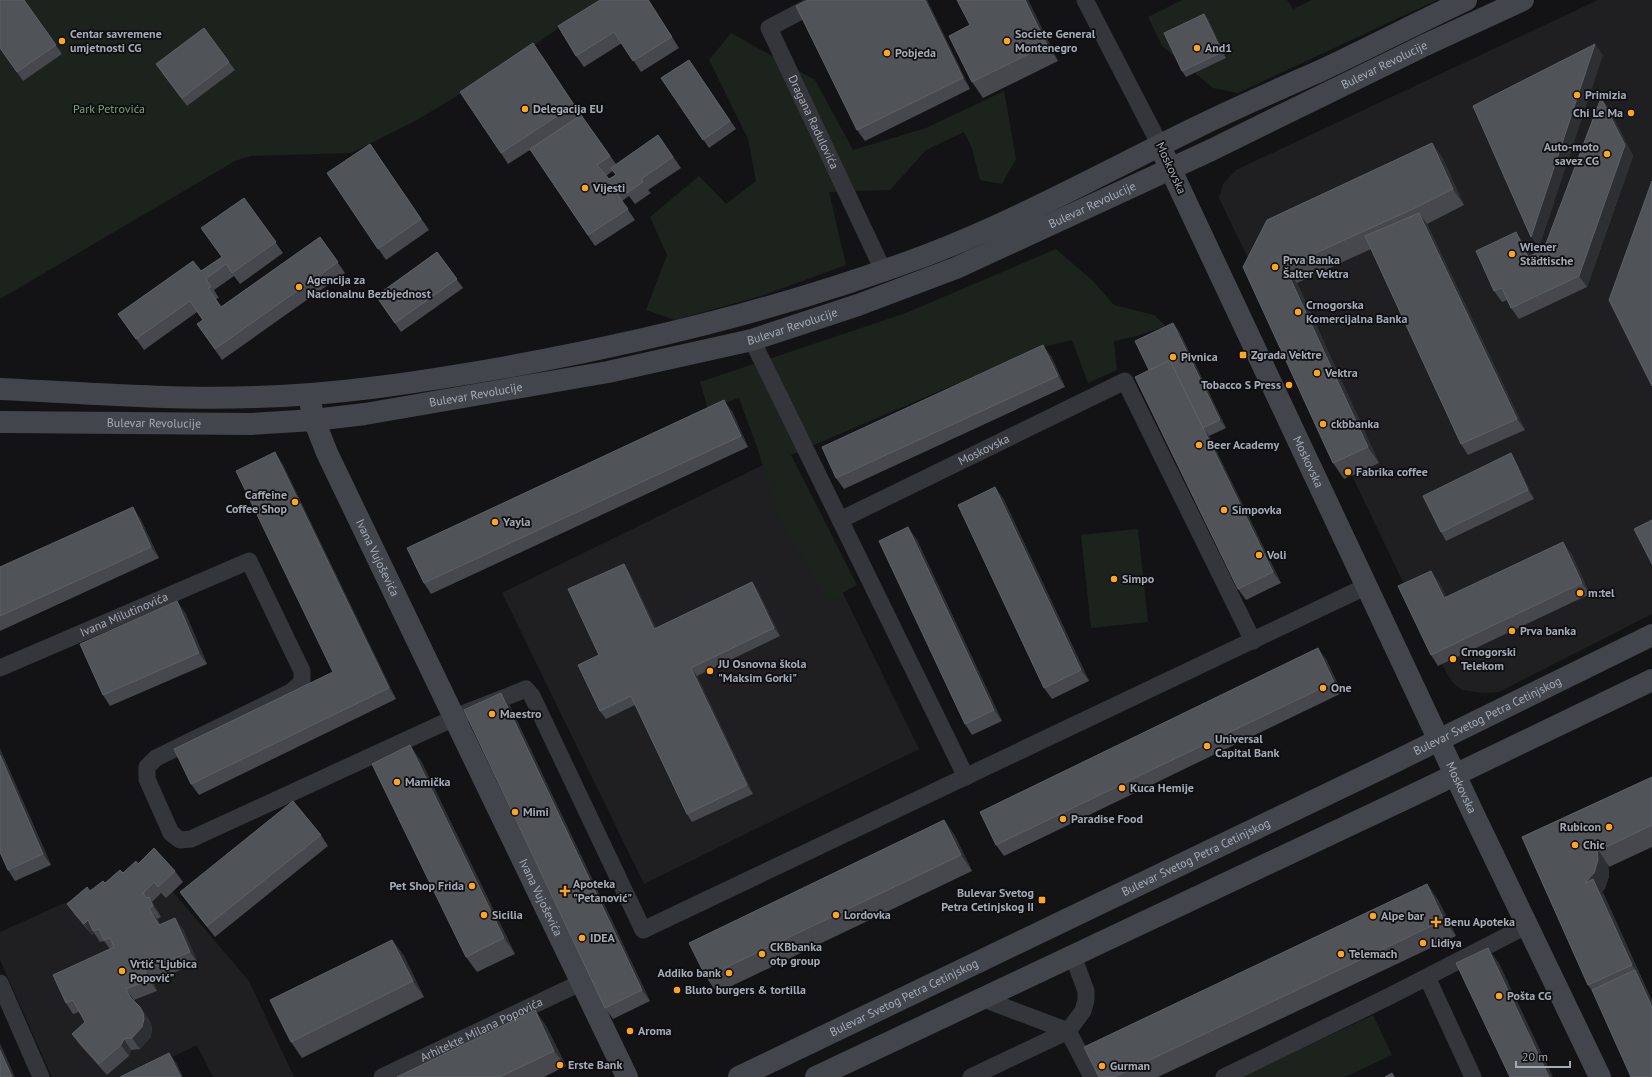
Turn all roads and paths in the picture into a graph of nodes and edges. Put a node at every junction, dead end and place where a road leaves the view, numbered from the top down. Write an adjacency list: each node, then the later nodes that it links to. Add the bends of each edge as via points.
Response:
1 (822, 0): 7 (street, Dragana Radulovića, via 769,28)
2 (1085, 0): 5 (street, Moskovska)
3 (1466, 0): 5 (main road, Bulevar Revolucije)
4 (1523, 0): 6 (main road, Bulevar Revolucije)
5 (1160, 145): 6 (main road, Moskovska); 7 (main road, Bulevar Revolucije, via 964,239)
6 (1171, 169): 8 (main road, Bulevar Revolucije, via 956,268 858,305); 14 (main road, Moskovska)
7 (883, 270): 10 (main road, Bulevar Revolucije, via 710,324 638,341 474,372)
8 (752, 340): 11 (main road, Bulevar Revolucije, via 608,372 365,414); 13 (street)
9 (0, 389): 10 (main road, Bulevar Revolucije, via 228,398)
10 (309, 395): 11 (main road, Ivana Vujoševića)
11 (314, 420): 12 (main road, Bulevar Revolucije, via 251,424); 19 (main road, Ivana Vujoševića, via 327,453)
12 (0, 422)
13 (840, 520): 16 (street, Moskovska, via 1125,381); 22 (street)
14 (1368, 586): 16 (street); 20 (main road, Moskovska)
15 (1652, 636): 20 (main road, Bulevar Svetog Petra Cetinjskog)
16 (1253, 641): 22 (street)
17 (0, 668): 19 (street, Ivana Milutinovića, via 248,560 302,670 302,682 291,692 156,758 147,767 147,779 171,833 180,840 191,839)
18 (1652, 680): 21 (main road)
19 (455, 718): 22 (street, via 521,689 529,692 643,930); 27 (main road, Ivana Vujoševića)
20 (1440, 740): 21 (main road, Moskovska); 33 (main road, Bulevar Svetog Petra Cetinjskog)
21 (1456, 774): 23 (main road, Moskovska); 24 (main road)
22 (966, 777)
23 (1528, 925): 25 (street); 39 (main road, Moskovska)
24 (1073, 956): 28 (main road); 29 (street, via 1086,991 1086,1000 1084,1011)
25 (1427, 977): 37 (street); 38 (street)
26 (0, 983): 30 (street)
27 (580, 983): 31 (street, Arhitekte Milana Popovića); 32 (main road, Ivana Vujoševića)
28 (981, 998): 29 (street); 34 (main road)
29 (1068, 1031): 35 (street); 36 (street)
30 (41, 1077)
31 (382, 1077)
32 (627, 1077)
33 (739, 1077)
34 (816, 1077)
35 (971, 1077)
36 (1092, 1077)
37 (1224, 1077)
38 (1473, 1077)
39 (1600, 1077)

